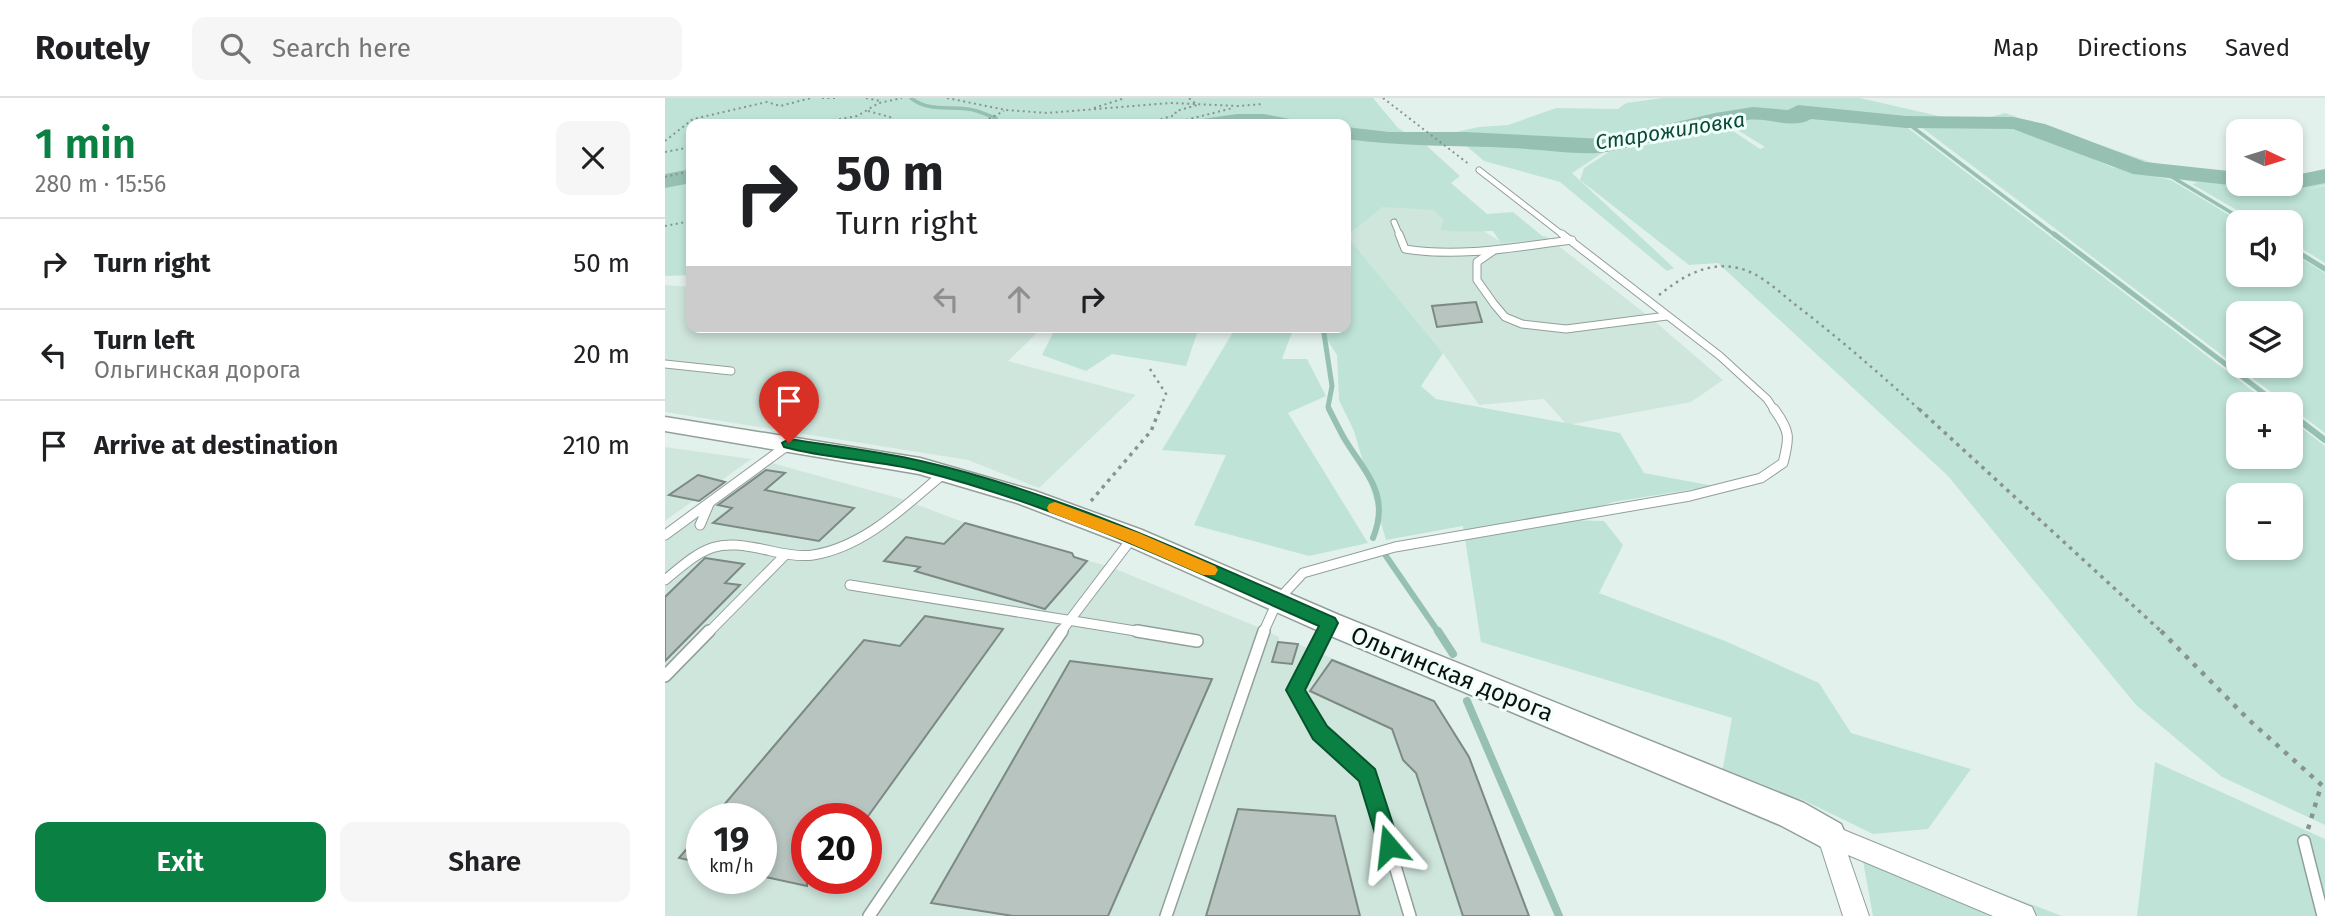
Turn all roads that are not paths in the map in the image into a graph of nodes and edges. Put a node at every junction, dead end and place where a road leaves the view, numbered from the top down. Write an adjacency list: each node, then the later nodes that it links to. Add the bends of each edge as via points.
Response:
1 (1479, 170): 3 (lane)
2 (1394, 222): 4 (lane, via 1405,249 1430,255)
3 (1571, 240): 4 (lane); 5 (lane)
4 (1493, 251): 5 (lane, via 1478,262 1477,280 1505,317 1523,324 1566,329)
5 (1667, 316): 18 (lane, via 1767,398 1787,427 1783,463 1761,478 1690,496 1395,547 1303,573)
6 (665, 364): 7 (lane)
7 (731, 370)
8 (665, 424): 9 (street, Ольгинская дорога)
9 (789, 443): 10 (street, Ольгинская дорога); 11 (lane)
10 (945, 472): 14 (street, Ольгинская дорога); 15 (lane, via 865,535 814,554)
11 (709, 502): 12 (lane); 13 (lane)
12 (700, 526)
13 (665, 535)
14 (1133, 537): 18 (street, Ольгинская дорога); 19 (lane)
15 (785, 555): 16 (lane, via 721,544 705,549); 22 (lane)
16 (665, 580)
17 (850, 585): 19 (lane)
18 (1278, 600): 20 (street, Ольгинская дорога); 26 (lane)
19 (1068, 622): 21 (lane); 25 (lane)
20 (1329, 623): 23 (street, Ольгинская дорога, via 1780,808); 27 (lane, via 1296,690 1320,733 1368,776)
21 (1198, 641)
22 (665, 676)
23 (1829, 835): 28 (street); 29 (street, Ольгинская дорога)
24 (2304, 841): 30 (lane)
25 (869, 916)
26 (1165, 916)
27 (1410, 916)
28 (1856, 916)
29 (2023, 916)
30 (2323, 916)

